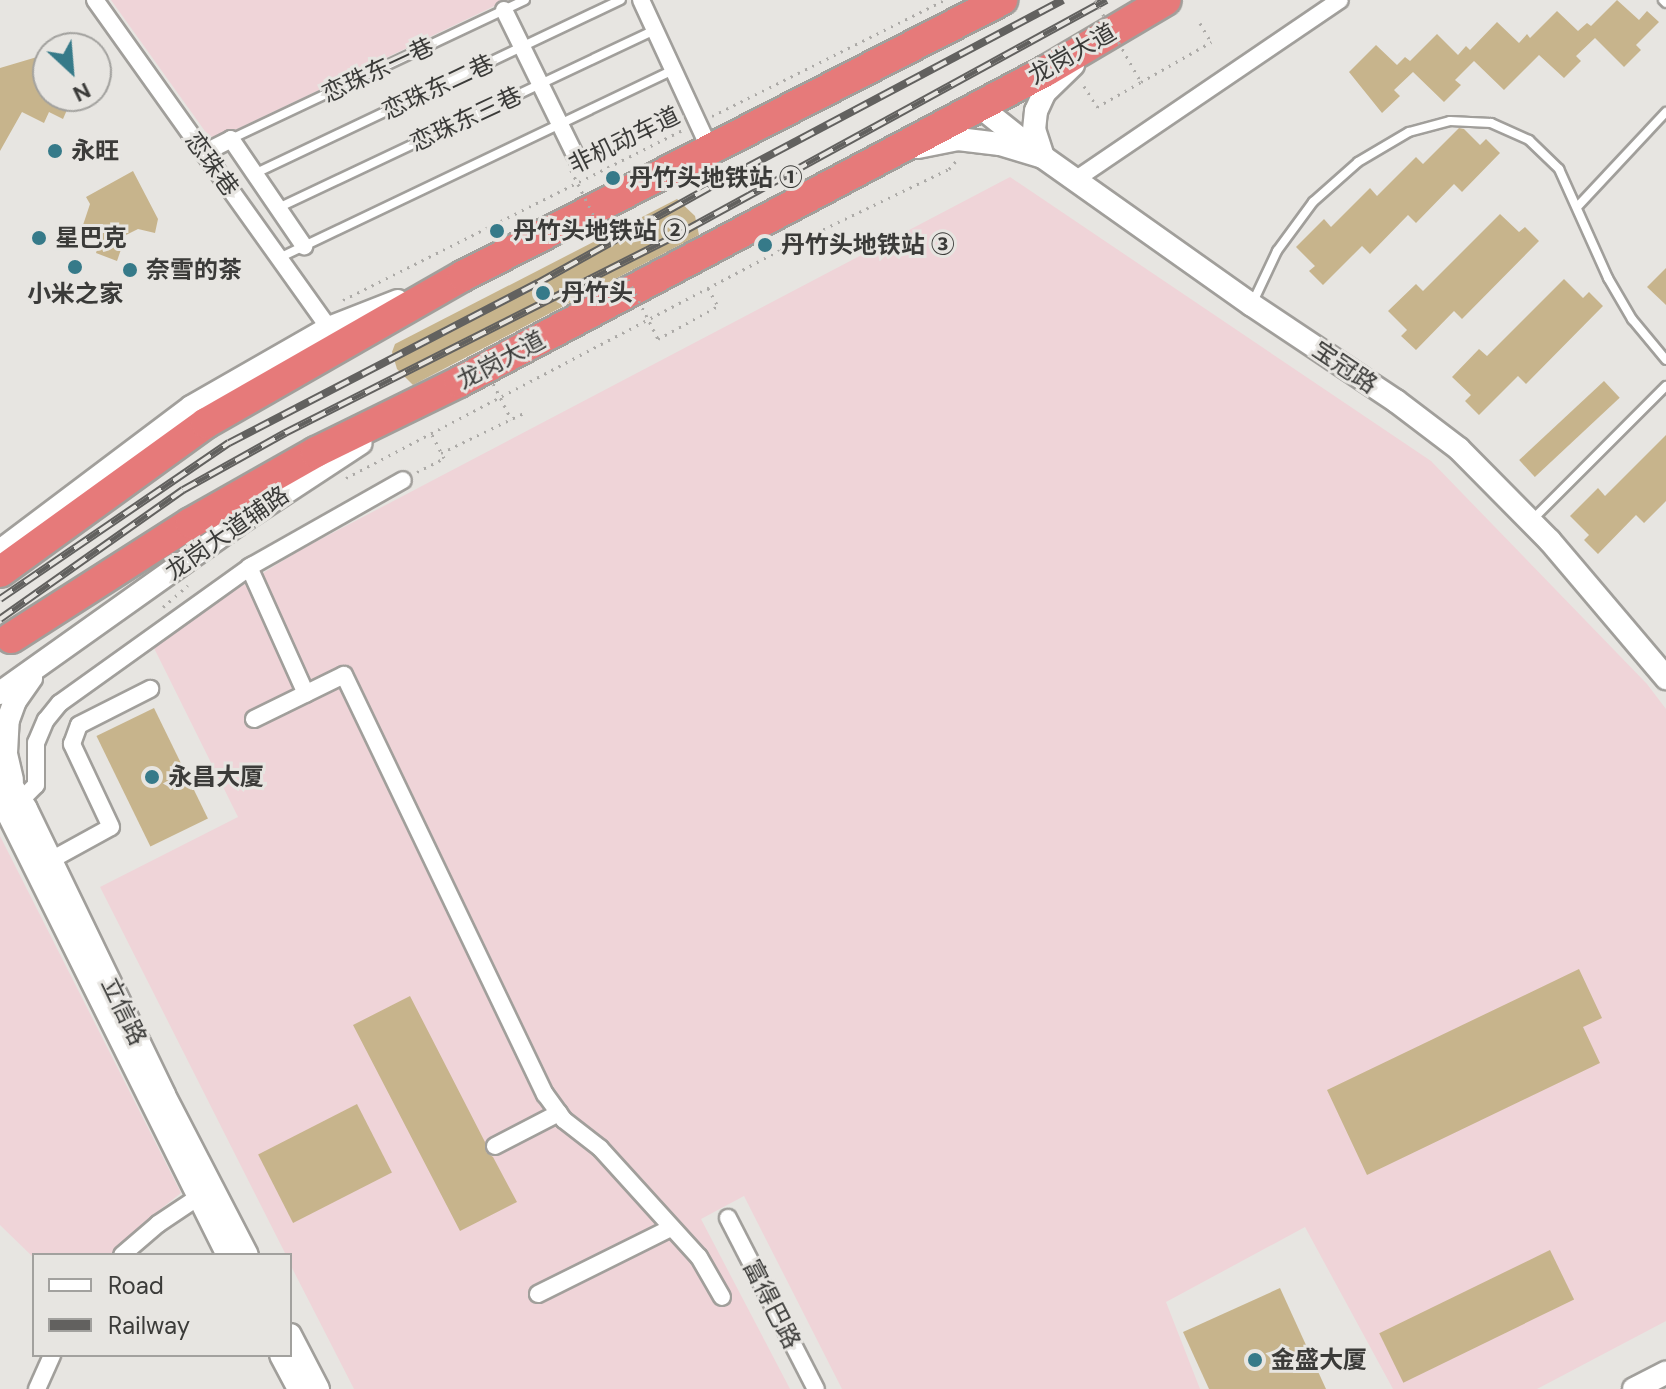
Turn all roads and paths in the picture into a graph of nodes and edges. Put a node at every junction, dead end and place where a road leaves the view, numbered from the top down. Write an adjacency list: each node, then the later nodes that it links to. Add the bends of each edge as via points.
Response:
1 (95, 0): 25 (street, 恋珠巷)
2 (525, 0): 10 (lane, 恋珠东一巷)
3 (621, 0): 14 (lane, 恋珠东二巷)
4 (641, 0): 12 (street)
5 (945, 0): 23 (path, 非机动车道)
6 (1002, 0): 23 (highway)
7 (1095, 0): 16 (path, bridge)
8 (1166, 0): 13 (highway, 龙岗大道)
9 (1340, 0): 31 (street)
10 (504, 10): 14 (street); 24 (lane, 恋珠东一巷)
11 (1200, 23): 16 (path, bridge, via 1211,42)
12 (655, 30): 15 (street); 17 (lane, 恋珠东三巷)
13 (1106, 35): 19 (highway, 龙岗大道); 28 (street, via 1045,92 1034,130)
14 (521, 47): 17 (street); 30 (lane, 恋珠东二巷)
15 (673, 70): 21 (lane); 23 (street)
16 (1141, 82): 18 (path, via 1097,107)
17 (539, 85): 21 (street); 33 (lane, 恋珠东三巷)
18 (1084, 86)
19 (979, 106): 28 (street, 宝冠路); 29 (highway, 龙岗大道)
20 (1666, 112): 32 (lane)
21 (559, 124): 27 (street); 35 (lane)
22 (650, 124): 34 (path, bridge, via 568,164)
23 (704, 136): 37 (highway); 41 (path, 非机动车道)
24 (231, 139): 25 (street); 30 (street)
25 (204, 153): 36 (street, 恋珠巷)
26 (963, 153): 39 (path, via 949,169)
27 (575, 155)
28 (1043, 157): 29 (street, via 958,139 928,143); 31 (street, 宝冠路)
29 (865, 167): 44 (highway, 龙岗大道)
30 (254, 174): 33 (street)
31 (1075, 180): 40 (street, 宝冠路)
32 (1578, 206): 40 (lane, via 1549,159 1529,140 1491,123 1450,121 1409,132 1358,162 1313,202 1277,251); 43 (lane, via 1608,278 1632,319)
33 (278, 208): 35 (street)
34 (604, 236)
35 (304, 246): 36 (lane)
36 (279, 258): 41 (street, 恋珠巷)
37 (463, 276): 41 (street); 53 (highway, via 206,423)
38 (628, 279): 39 (path, bridge, via 658,339 718,306)
39 (708, 288): 48 (path, via 431,433)
40 (1252, 305): 50 (street, 宝冠路, via 1459,449)
41 (323, 320): 51 (street, via 191,407)
42 (479, 355): 47 (path, bridge)
43 (1666, 360)
44 (459, 382): 54 (highway, 龙岗大道, via 316,452 204,515); 55 (street, 龙岗大道辅路, via 236,525)
45 (1666, 386): 50 (lane)
46 (526, 412): 47 (path)
47 (511, 419): 48 (path)
48 (441, 453): 49 (path, via 444,458)
49 (403, 480): 52 (street)
50 (1530, 522): 56 (street, 宝冠路)
51 (0, 551)
52 (249, 567): 59 (street); 62 (street, via 60,703 36,743 36,785)
53 (0, 572)
54 (11, 638)
55 (53, 655): 57 (street, 龙岗大道辅路); 62 (street, via 28,681 8,720)
56 (1666, 678)
57 (4, 687)
58 (150, 689): 63 (street, via 79,725 72,744 111,827)
59 (306, 694): 60 (street); 65 (street, via 344,675 521,1050)
60 (254, 719)
61 (0, 767): 62 (street, 立信路)
62 (8, 798): 63 (street, 立信路); 64 (street, 立信路)
63 (51, 860): 64 (street, 立信路)
64 (157, 1099): 67 (street, 立信路); 72 (street, 立信路)
65 (559, 1113): 66 (street); 69 (street, via 600,1148)
66 (495, 1146)
67 (197, 1198): 70 (street); 71 (street, 立信路)
68 (728, 1218): 82 (street, 富得巴路)
69 (671, 1228): 73 (street); 74 (street, via 699,1257)
70 (124, 1253)
71 (227, 1253)
72 (246, 1253)
73 (538, 1294)
74 (722, 1297)
75 (292, 1339): 81 (street)
76 (51, 1357): 79 (street)
77 (282, 1357): 80 (street)
78 (1666, 1373): 83 (street)
79 (37, 1389)
80 (299, 1389)
81 (318, 1389)
82 (816, 1389)
83 (1634, 1389)

